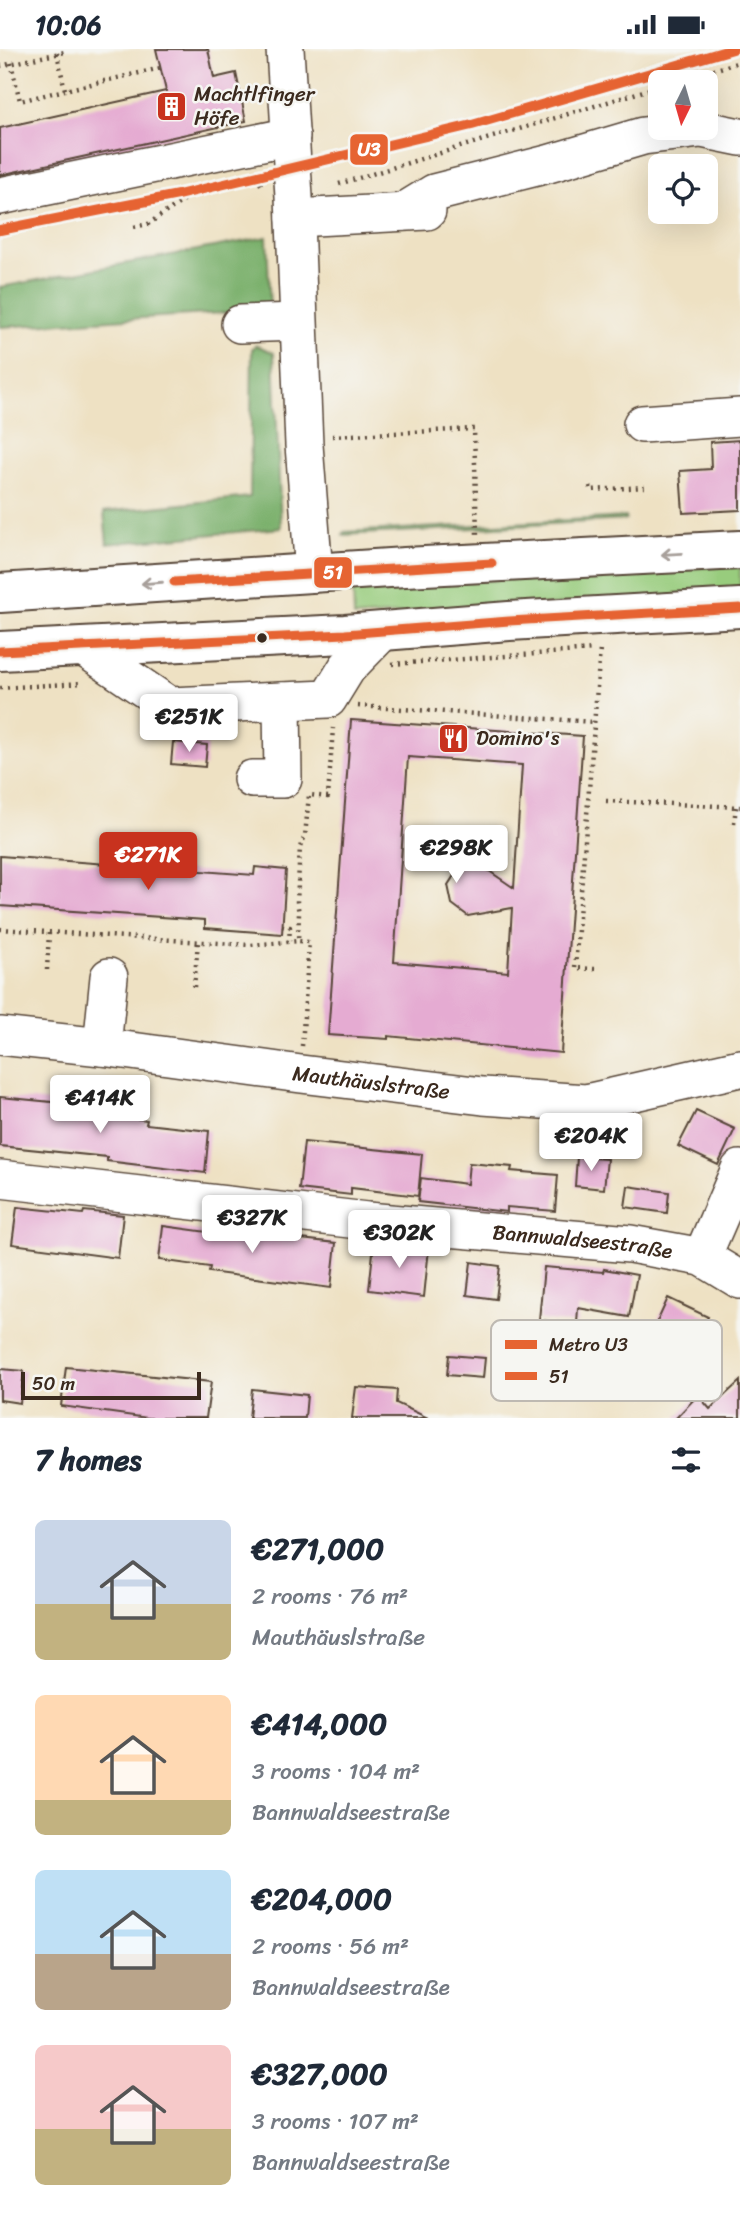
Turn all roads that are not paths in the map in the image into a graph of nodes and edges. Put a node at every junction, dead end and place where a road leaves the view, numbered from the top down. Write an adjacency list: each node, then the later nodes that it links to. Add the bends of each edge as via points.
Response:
1 (285, 49): 2 (street)
2 (291, 136): 4 (street); 5 (street)
3 (740, 137): 5 (street, via 701,129 643,136 434,193 420,211)
4 (0, 197)
5 (295, 208): 6 (street)
6 (298, 322): 7 (street); 11 (street)
7 (240, 324)
8 (740, 417): 9 (street)
9 (642, 424)
10 (740, 550): 11 (main road, one-way to 11)
11 (314, 573): 12 (main road, one-way to 12)
12 (0, 593)
13 (740, 608): 14 (main road)
14 (383, 631): 15 (main road); 17 (street, via 347,668 328,699)
15 (83, 647): 16 (main road); 17 (street, via 170,706)
16 (0, 651)
17 (282, 701): 18 (street, via 283,779)
18 (252, 779)
19 (109, 977): 21 (street)
20 (0, 1036): 21 (street, Mauthäuslstraße)
21 (102, 1047): 22 (street, Mauthäuslstraße, via 300,1075 586,1103)
22 (723, 1063)
23 (740, 1169): 25 (street)
24 (0, 1179): 25 (street, Bannwaldseestraße, via 367,1221 630,1244)
25 (702, 1257): 26 (street, Bannwaldseestraße)
26 (740, 1280)

